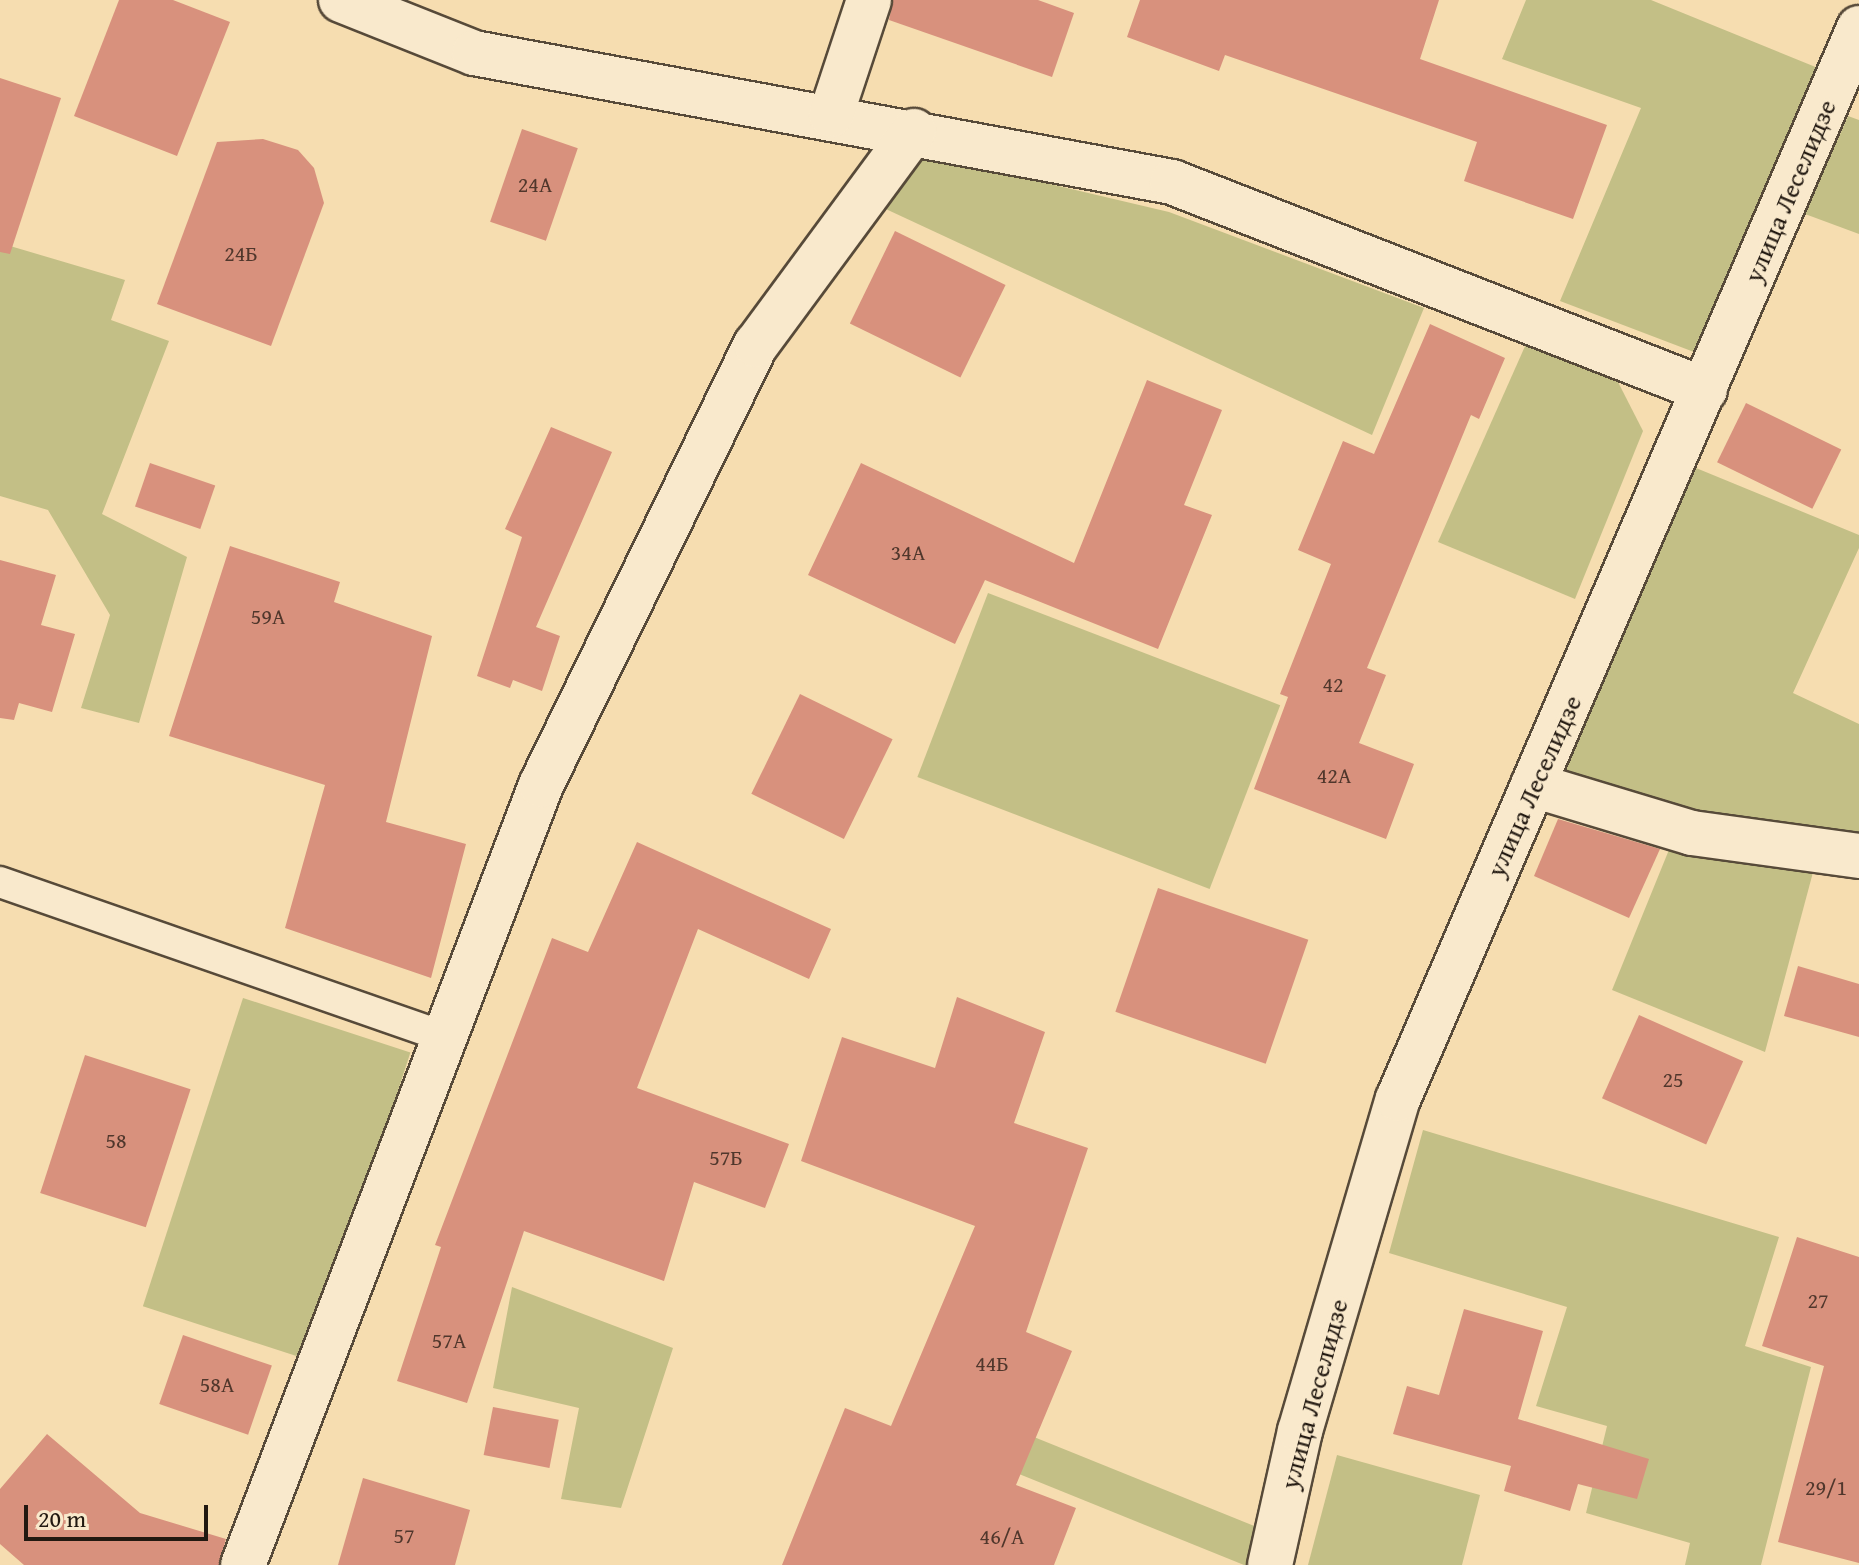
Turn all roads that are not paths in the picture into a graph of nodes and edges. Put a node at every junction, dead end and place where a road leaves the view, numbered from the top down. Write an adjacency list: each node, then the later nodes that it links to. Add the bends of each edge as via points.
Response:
1 (341, 0): 4 (street, via 474,53)
2 (869, 0): 4 (street)
3 (1859, 28): 6 (street, улица Леселидзе)
4 (831, 115): 5 (street)
5 (914, 131): 6 (street, via 1172,182); 10 (street, via 756,345 541,785)
6 (1705, 390): 7 (street, улица Леселидзе)
7 (1533, 785): 8 (street, via 1692,833); 12 (street, улица Леселидзе, via 1398,1099 1300,1431)
8 (1859, 856)
9 (0, 882): 10 (lane)
10 (445, 1037): 11 (street)
11 (243, 1565)
12 (1270, 1565)

